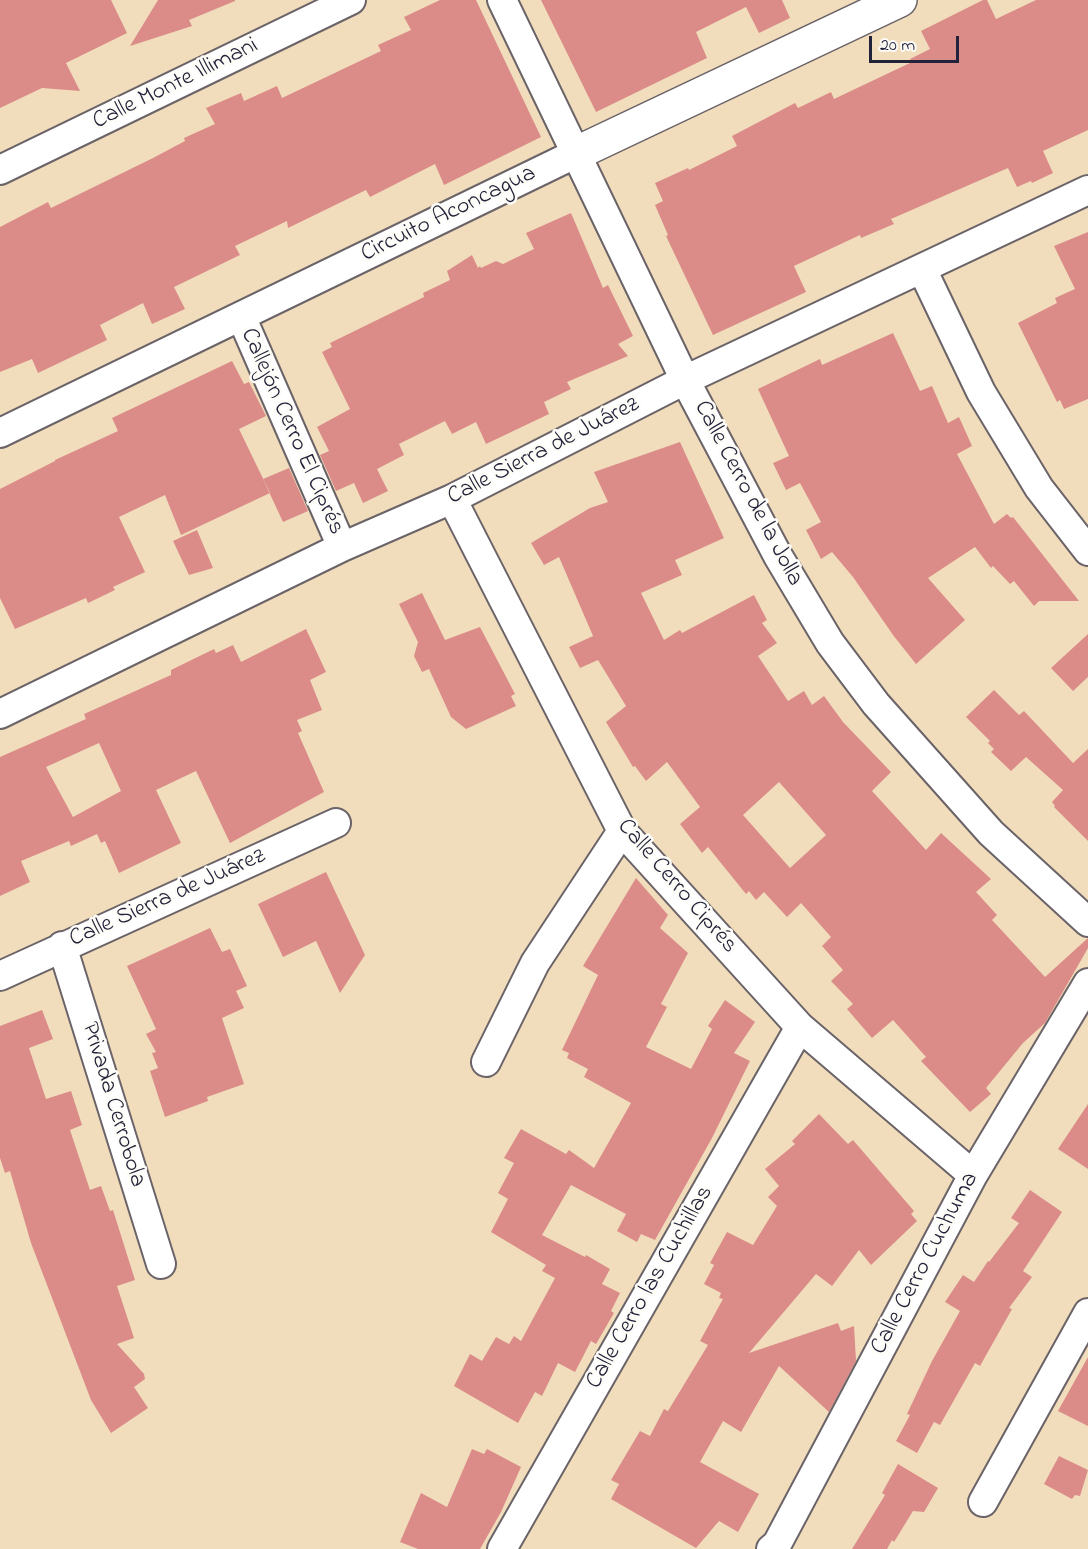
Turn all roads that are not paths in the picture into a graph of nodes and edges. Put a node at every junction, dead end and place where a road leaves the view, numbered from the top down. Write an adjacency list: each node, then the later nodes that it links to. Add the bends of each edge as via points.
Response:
1 (351, 0): 5 (street, Calle Monte Illimani)
2 (502, 0): 4 (street, Calle Cerro de la Jolla)
3 (900, 0): 4 (street, Circuito Aconcagua)
4 (577, 153): 8 (street, Circuito Aconcagua); 9 (street, Calle Cerro de la Jolla)
5 (0, 170)
6 (1088, 190): 7 (street, Calle Sierra de Juárez)
7 (922, 269): 9 (street, Calle Sierra de Juárez); 13 (street, via 981,392 1039,488)
8 (241, 316): 10 (street, Circuito Aconcagua); 12 (street, Callejón Cerro El Ciprés)
9 (686, 380): 11 (street, Calle Sierra de Juárez); 17 (street, Calle Cerro de la Jolla, via 778,556 830,643 876,704 991,833)
10 (0, 433)
11 (452, 499): 12 (street, Calle Sierra de Juárez); 16 (street, Calle Cerro Ciprés)
12 (342, 547): 14 (street, Calle Sierra de Juárez)
13 (1088, 551)
14 (0, 714)
15 (336, 823): 18 (street, Calle Sierra de Juárez)
16 (622, 831): 21 (street, Calle Cerro Ciprés); 22 (street, via 535,963)
17 (1088, 922)
18 (62, 946): 19 (street, Calle Sierra de Juárez); 24 (street, Privada Cerrobola)
19 (0, 976)
20 (1088, 983): 23 (street, Calle Cerro Cuchuma)
21 (800, 1027): 23 (street, Calle Cerro Ciprés); 27 (street, Calle Cerro las Cuchillas)
22 (486, 1062)
23 (973, 1175): 28 (street, Calle Cerro Cuchuma)
24 (161, 1264)
25 (1088, 1313): 26 (street)
26 (983, 1502)
27 (502, 1549)
28 (771, 1549)

